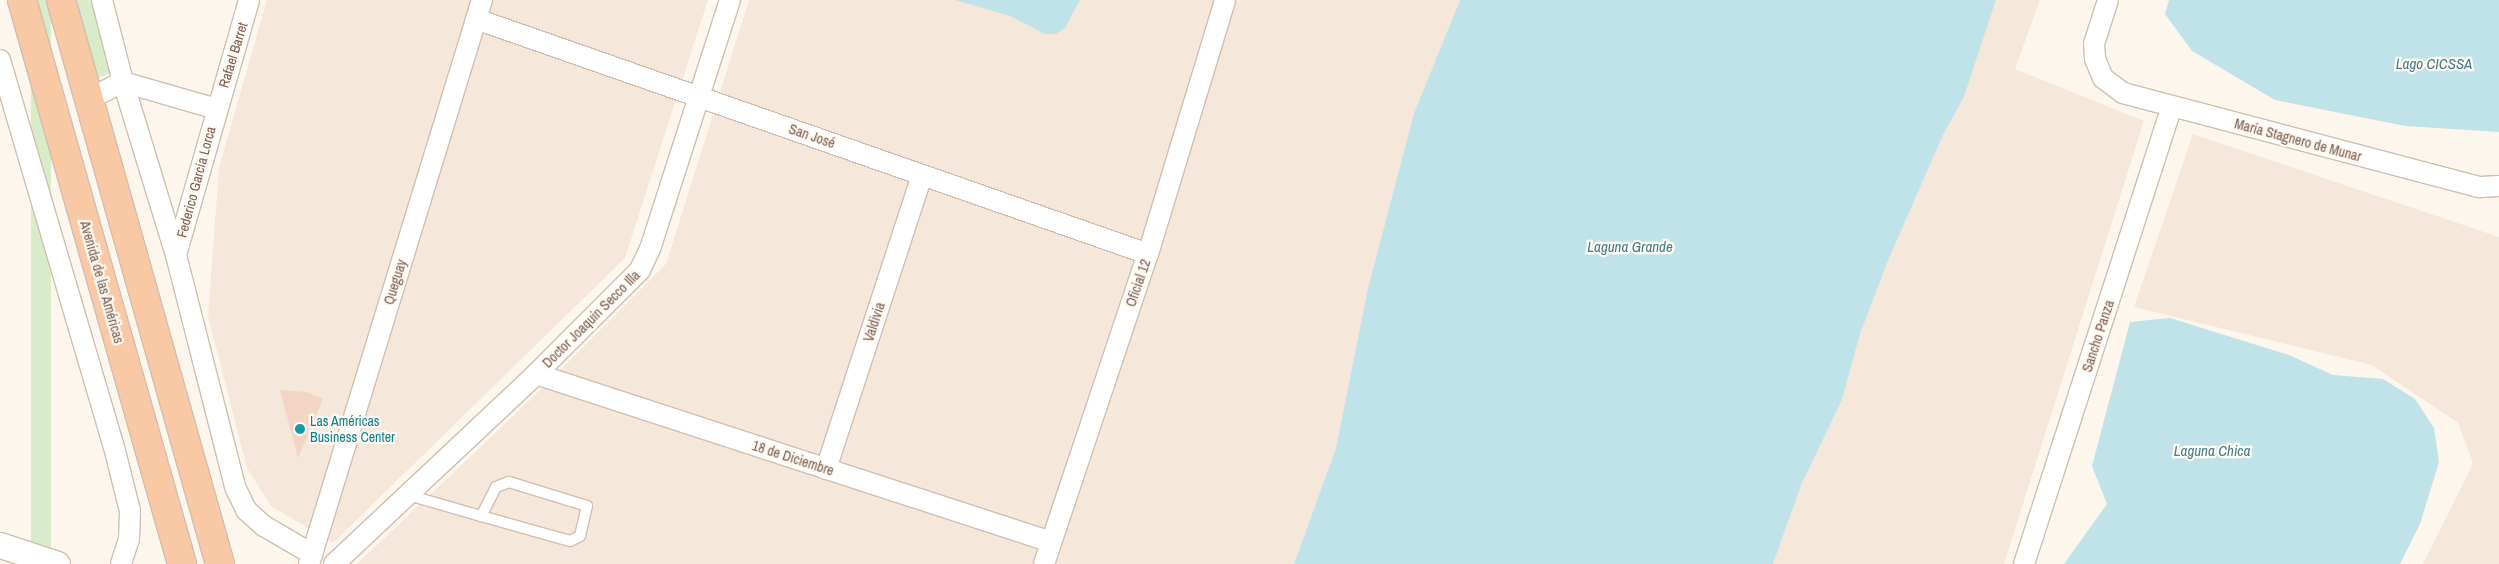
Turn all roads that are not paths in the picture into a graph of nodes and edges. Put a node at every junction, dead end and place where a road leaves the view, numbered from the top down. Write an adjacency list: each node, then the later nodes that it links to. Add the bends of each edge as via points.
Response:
1 (22, 0): 29 (highway, Avenida de las Américas)
2 (61, 0): 12 (highway)
3 (102, 0): 10 (street)
4 (249, 0): 14 (street, Rafael Barret)
5 (730, 0): 11 (street, Doctor Joaquín Secco Illa)
6 (1225, 0): 18 (street, Oficial 12)
7 (2108, 0): 13 (street, María Stagnero de Munar, via 2094,44 2095,59 2103,78 2123,93)
8 (480, 9): 11 (street, San José); 26 (street, Queguay)
9 (0, 60): 28 (street, via 130,511 129,539)
10 (123, 82): 12 (street); 14 (street); 19 (street)
11 (699, 96): 15 (street, San José); 20 (street, Doctor Joaquín Secco Illa, via 640,270)
12 (89, 100): 30 (highway)
13 (2172, 107): 16 (street, María Stagnero de Munar); 33 (street, Sancho Panza)
14 (217, 109): 19 (street, Federico García Lorca)
15 (922, 175): 18 (street, San José); 21 (street, Valdivia)
16 (2490, 186): 17 (street)
17 (2499, 203)
18 (1148, 254): 24 (street, Oficial 12)
19 (176, 255): 26 (street, via 235,487 246,510)
20 (536, 374): 21 (street, 18 de Diciembre); 22 (street, Doctor Joaquín Secco Illa)
21 (826, 469): 24 (street, 18 de Diciembre)
22 (408, 495): 23 (lane); 31 (street, Doctor Joaquín Secco Illa)
23 (481, 516): 23 (lane, via 570,541 580,536 587,506 509,482 496,487)
24 (1051, 542): 32 (street, Oficial 12)
25 (0, 545): 27 (street)
26 (310, 559)
27 (57, 564)
28 (121, 564)
29 (182, 564)
30 (220, 564)
31 (334, 564)
32 (1044, 564)
33 (2024, 564)

